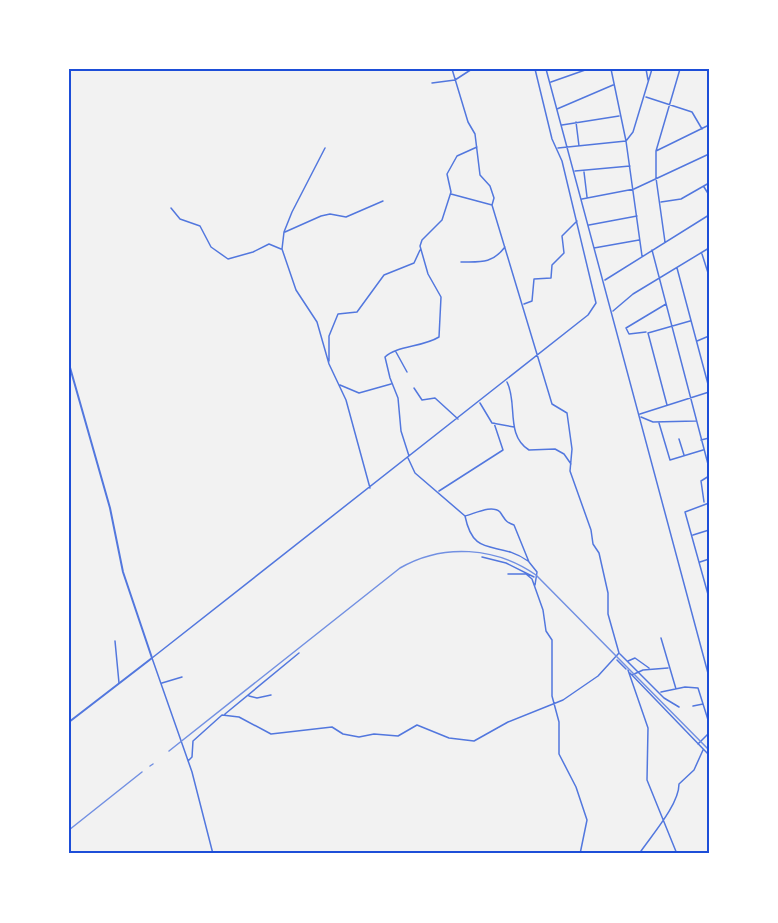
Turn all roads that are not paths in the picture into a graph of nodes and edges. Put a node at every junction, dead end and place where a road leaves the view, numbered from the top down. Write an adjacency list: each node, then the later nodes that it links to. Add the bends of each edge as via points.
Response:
1 (452, 69): 10 (street)
2 (472, 69): 10 (street)
3 (535, 69): 28 (street)
4 (546, 69): 13 (street)
5 (588, 69): 13 (street)
6 (611, 69): 14 (street)
7 (646, 69): 11 (street)
8 (652, 69): 11 (street)
9 (680, 69): 16 (street)
10 (455, 80): 12 (street); 25 (street)
11 (648, 81): 15 (street)
12 (432, 83)
13 (550, 83): 17 (street)
14 (614, 85): 17 (street); 18 (street)
15 (645, 97): 16 (street); 23 (street)
16 (669, 105): 22 (street, via 695,114); 29 (street)
17 (556, 109): 20 (street)
18 (621, 116): 19 (street); 23 (street)
19 (576, 121): 20 (street); 24 (street)
20 (561, 125): 27 (street)
21 (709, 125): 22 (street)
22 (702, 129): 29 (street)
23 (626, 141): 24 (street); 31 (street)
24 (579, 146): 27 (street)
25 (477, 147): 38 (street, via 457,156 447,174); 44 (street, via 480,175 490,186)
26 (325, 148): 50 (street, via 306,179)
27 (567, 148): 28 (street); 32 (street)
28 (557, 149): 48 (street)
29 (656, 151): 34 (street)
30 (709, 154): 34 (street)
31 (630, 166): 33 (street); 37 (street)
32 (574, 171): 33 (street); 41 (street)
33 (584, 171): 40 (street)
34 (656, 178): 37 (street); 43 (street)
35 (709, 183): 36 (street)
36 (703, 186): 39 (street); 43 (street, via 681,199)
37 (634, 189): 40 (street); 47 (street)
38 (450, 194): 44 (street); 57 (street, via 442,220 423,240)
39 (709, 195)
40 (588, 198): 41 (street)
41 (581, 199): 49 (street)
42 (383, 201): 50 (street, via 346,217 321,216)
43 (661, 202): 52 (street)
44 (492, 205): 53 (street)
45 (171, 208): 56 (street, via 180,219 200,226 211,247 228,259 269,244)
46 (709, 215): 52 (street)
47 (637, 216): 49 (street); 51 (street)
48 (577, 220): 67 (street, via 562,236 564,254 552,265 551,278 534,279 532,301); 75 (street, via 596,303 588,315)
49 (588, 225): 54 (street)
50 (284, 232): 56 (street)
51 (640, 240): 54 (street); 60 (street)
52 (665, 242): 58 (street)
53 (506, 247): 61 (street, via 497,258); 67 (street)
54 (594, 248): 65 (street)
55 (709, 248): 59 (street)
56 (282, 249): 77 (street, via 296,290 317,322)
57 (421, 249): 74 (street, via 441,297 440,334 433,341); 77 (street, via 414,263 384,275 357,312 338,314 328,336)
58 (652, 250): 60 (street); 64 (street)
59 (701, 253): 62 (street); 63 (street)
60 (642, 256): 65 (street)
61 (461, 262)
62 (677, 268): 64 (street); 69 (street)
63 (709, 276)
64 (661, 278): 66 (street); 68 (street)
65 (604, 280): 68 (street)
66 (667, 303): 70 (street); 71 (street, via 626,328 630,334)
67 (524, 304): 75 (street)
68 (612, 311): 93 (street)
69 (691, 321): 70 (street); 73 (street)
70 (673, 326): 71 (street); 90 (street)
71 (648, 332): 92 (street)
72 (709, 336): 73 (street)
73 (696, 341): 86 (street)
74 (396, 351): 78 (street); 80 (street, via 385,357)
75 (538, 355): 81 (street); 105 (street, via 552,404 567,412)
76 (69, 364): 79 (street)
77 (329, 364): 82 (street)
78 (407, 372)
79 (70, 373): 128 (street, via 110,508 123,572)
80 (390, 378): 83 (street); 84 (street)
81 (506, 381): 91 (street); 98 (street, via 512,392)
82 (338, 384): 88 (street); 89 (street)
83 (387, 384): 84 (street); 88 (street)
84 (392, 384): 104 (street)
85 (414, 388): 94 (street, via 422,400 435,398)
86 (709, 388)
87 (709, 392): 90 (street)
88 (350, 393): 89 (street)
89 (345, 397): 108 (street)
90 (693, 397): 92 (street); 95 (street)
91 (479, 402): 94 (street); 96 (street)
92 (667, 405): 93 (street)
93 (639, 416): 97 (street); 137 (street)
94 (458, 419): 104 (street)
95 (696, 421): 97 (street); 101 (street)
96 (494, 423): 98 (street); 109 (street, via 503,450)
97 (659, 423): 103 (street, via 669,459)
98 (515, 427): 105 (street, via 525,447 535,451 555,449)
99 (709, 438): 101 (street)
100 (679, 439): 103 (street)
101 (701, 440): 102 (street)
102 (704, 450): 103 (street); 106 (street)
103 (684, 456)
104 (409, 458): 108 (street); 109 (street, via 415,473)
105 (571, 464): 127 (street, via 570,471 599,553 608,593 608,614)
106 (709, 468)
107 (709, 476): 111 (street, via 700,482)
108 (370, 488): 128 (street)
109 (438, 492): 112 (street)
110 (709, 503): 111 (street)
111 (705, 504): 114 (street, via 685,512)
112 (465, 516): 117 (street, via 469,535 476,543 505,550); 117 (street, via 492,509 499,512 514,525)
113 (709, 530): 114 (street)
114 (692, 536): 118 (street)
115 (482, 557): 120 (street, via 506,563)
116 (709, 559): 118 (street)
117 (529, 562): 120 (street, via 537,572)
118 (699, 562): 122 (street)
119 (508, 574): 121 (street, via 530,576)
120 (535, 578): 121 (street)
121 (535, 586): 144 (street, via 546,631 552,640 552,696)
122 (707, 586): 123 (street)
123 (709, 598)
124 (661, 638): 131 (street)
125 (115, 641): 139 (street)
126 (299, 653): 142 (street)
127 (620, 653): 129 (street); 130 (street)
128 (152, 658): 138 (street); 139 (street)
129 (616, 660): 133 (street); 144 (street)
130 (628, 661): 132 (street, via 635,658); 134 (street)
131 (669, 668): 132 (street); 140 (street)
132 (650, 669): 134 (street)
133 (628, 670): 135 (street); 156 (street, via 648,728 647,780)
134 (638, 672): 135 (street); 141 (street)
135 (632, 675): 152 (street)
136 (182, 677): 138 (street)
137 (709, 677)
138 (161, 683): 155 (street)
139 (119, 684): 149 (street)
140 (677, 689): 141 (street); 145 (street, via 698,688)
141 (660, 692): 147 (street, via 669,703)
142 (247, 695): 143 (street); 148 (street)
143 (271, 695)
144 (556, 702): 148 (street, via 474,741 449,738 417,725 398,736 359,737 332,727 271,734 239,717); 158 (street, via 559,754 587,820)
145 (703, 704): 146 (street); 150 (street)
146 (693, 706)
147 (679, 707)
148 (224, 715): 155 (street, via 193,741)
149 (69, 722)
150 (709, 723)
151 (709, 733): 152 (street)
152 (698, 744): 153 (street)
153 (703, 749): 154 (street); 156 (street, via 694,770 679,784)
154 (709, 755)
155 (188, 762): 157 (street)
156 (664, 820): 159 (street); 160 (street)
157 (213, 854)
158 (580, 854)
159 (639, 854)
160 (677, 854)

